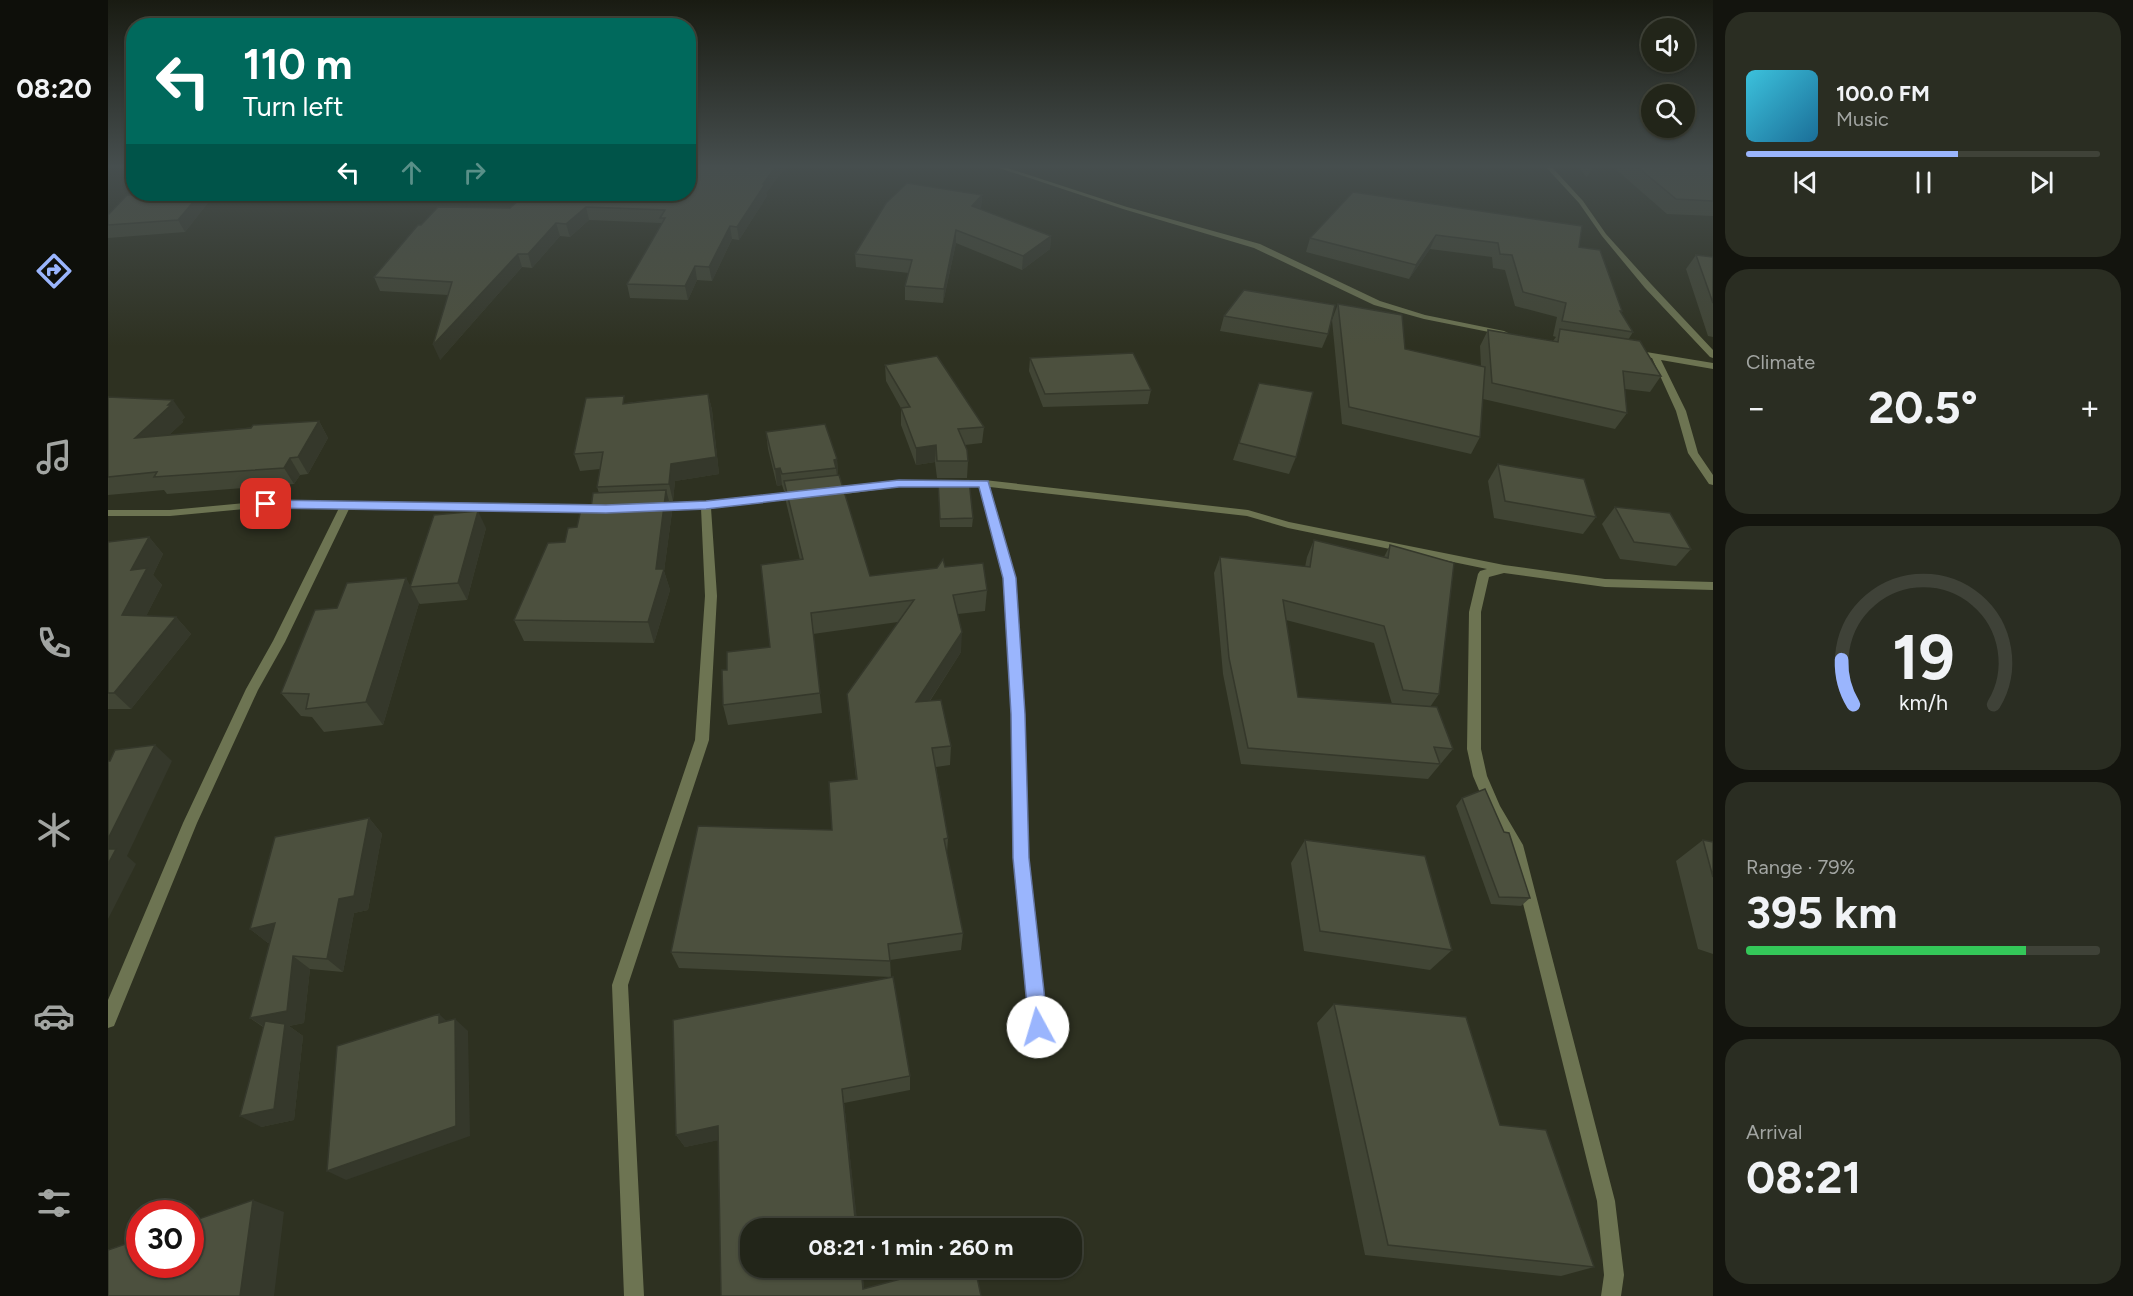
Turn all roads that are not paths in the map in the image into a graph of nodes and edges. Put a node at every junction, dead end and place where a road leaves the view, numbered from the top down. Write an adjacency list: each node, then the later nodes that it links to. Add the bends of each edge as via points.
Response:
1 (1186, 225): 3 (street, via 1257,246 1377,303)
2 (1597, 225): 5 (street)
3 (1514, 335)
4 (1629, 352): 6 (street)
5 (1713, 355)
6 (1654, 356): 7 (street); 8 (street, via 1681,411 1693,453)
7 (1713, 366)
8 (1713, 482)
9 (984, 483): 10 (street, via 899,484); 15 (street, via 1248,513 1288,525); 18 (street, via 1010,578 1021,858)
10 (706, 505): 12 (street); 19 (street, via 711,596 702,740 620,985)
11 (345, 506): 13 (street); 14 (street, via 266,504 170,513); 17 (street, via 190,823)
12 (640, 508)
13 (606, 509)
14 (108, 513)
15 (1504, 569): 16 (street, via 1605,583); 20 (street, via 1484,574 1475,612 1474,749 1480,776 1516,845 1604,1189 1614,1275)
16 (1713, 586)
17 (108, 1020)
18 (1038, 1027)
19 (634, 1296)
20 (1611, 1296)

